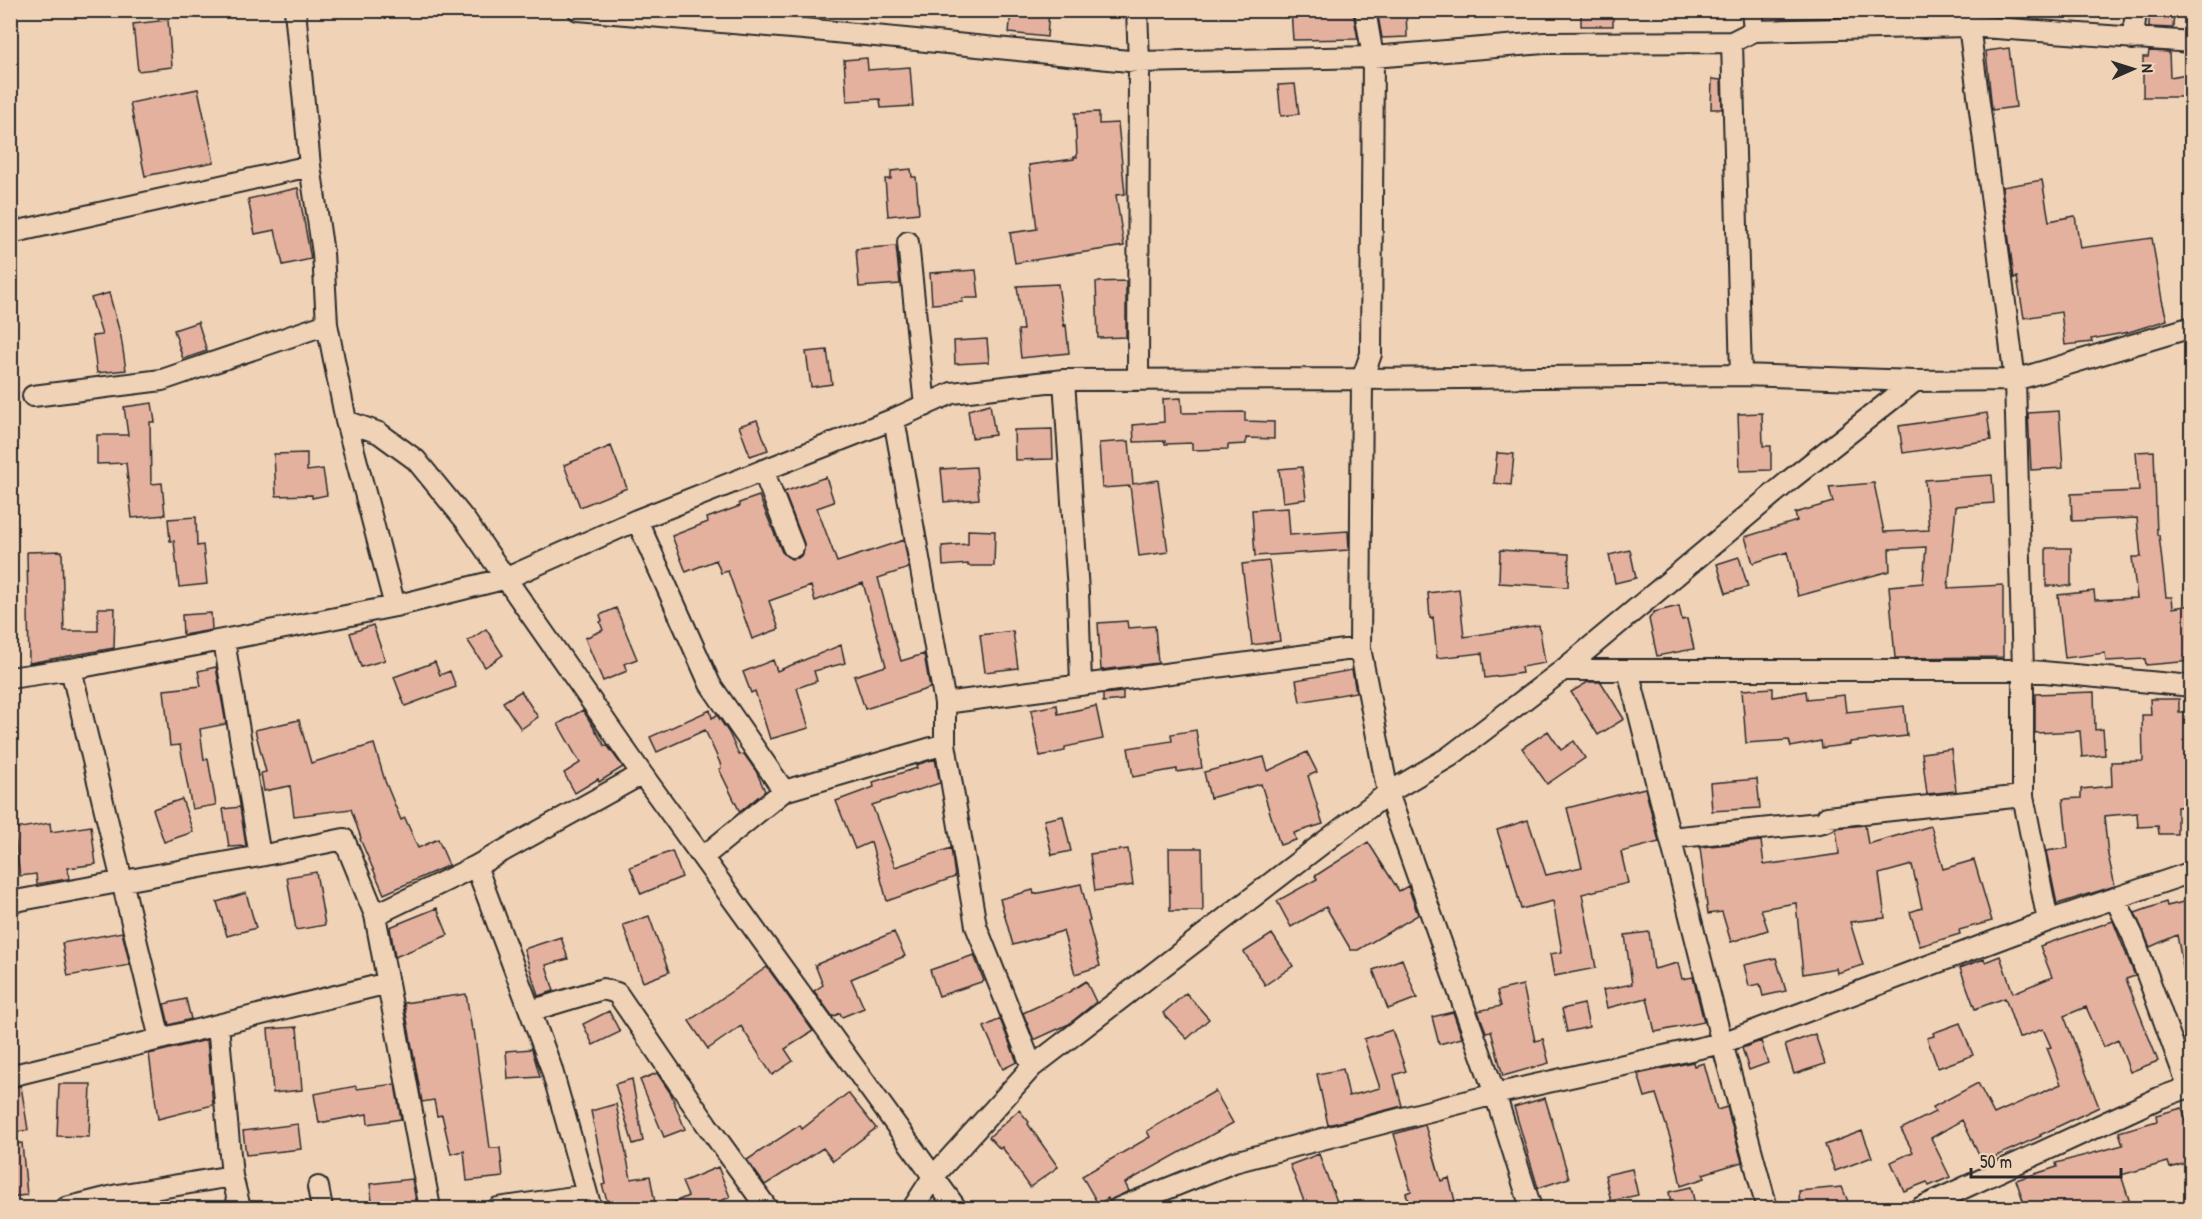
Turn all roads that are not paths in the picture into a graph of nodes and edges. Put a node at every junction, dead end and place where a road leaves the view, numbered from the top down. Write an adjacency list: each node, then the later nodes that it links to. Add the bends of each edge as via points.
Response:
1 (295, 10): 16 (street)
2 (578, 10): 7 (street)
3 (1137, 10): 15 (street)
4 (1365, 10): 14 (street)
5 (1752, 10): 10 (street)
6 (2136, 10): 11 (street)
7 (586, 11): 9 (street)
8 (1968, 18): 10 (street); 11 (street); 25 (street)
9 (805, 20): 15 (street)
10 (1754, 31): 12 (street)
11 (2133, 39): 13 (street)
12 (1732, 42): 14 (street, via 1544,43); 21 (street)
13 (2192, 42)
14 (1372, 57): 15 (street); 24 (street, via 1371,354)
15 (1139, 62): 23 (street)
16 (310, 166): 17 (street); 19 (street, via 323,253)
17 (10, 233)
18 (908, 242): 28 (street)
19 (327, 324): 27 (street, via 162,380); 30 (street)
20 (2192, 327): 25 (street)
21 (1741, 375): 24 (street); 26 (street)
22 (1064, 380): 23 (street); 28 (street, via 952,393); 43 (street)
23 (1138, 380): 24 (street)
24 (1362, 380): 37 (street)
25 (2015, 380): 26 (street); 41 (street)
26 (1915, 381): 39 (street)
27 (33, 396)
28 (925, 406): 29 (street)
29 (894, 419): 31 (street); 45 (street)
30 (346, 421): 34 (street, via 379,434 416,460); 35 (street)
31 (763, 470): 32 (street); 33 (street)
32 (637, 520): 34 (street); 48 (street, via 710,684)
33 (793, 547)
34 (507, 578): 35 (street); 47 (street)
35 (395, 606): 36 (street)
36 (224, 641): 38 (street); 52 (street)
37 (1360, 648): 43 (street); 49 (street)
38 (71, 669): 42 (street); 56 (street)
39 (1563, 670): 40 (street); 49 (street, via 1449,757)
40 (1628, 670): 41 (street); 51 (street)
41 (2023, 670): 44 (street); 50 (street)
42 (10, 678)
43 (1081, 684): 45 (street)
44 (2192, 686)
45 (945, 703): 46 (street)
46 (945, 744): 48 (street); 66 (street, via 976,927)
47 (642, 774): 53 (street); 54 (street)
48 (784, 791): 53 (street)
49 (1388, 793): 66 (street); 69 (street)
50 (2023, 796): 51 (street); 60 (street)
51 (1670, 838): 65 (street)
52 (260, 856): 56 (street); 59 (street, via 344,838)
53 (703, 858): 71 (street)
54 (476, 866): 59 (street); 62 (street)
55 (2192, 872): 57 (street)
56 (122, 881): 58 (street); 64 (street)
57 (2115, 898): 60 (street); 68 (street)
58 (10, 902)
59 (375, 915): 61 (street)
60 (2048, 921): 65 (street)
61 (388, 983): 63 (street); 78 (street)
62 (530, 1011): 73 (street, via 551,1067); 80 (street, via 603,989 617,993)
63 (218, 1025): 64 (street); 70 (street)
64 (160, 1039): 67 (street)
65 (1722, 1043): 69 (street); 85 (street)
66 (1032, 1067): 71 (street)
67 (10, 1076)
68 (2190, 1086): 74 (street)
69 (1495, 1094): 83 (street, via 1234,1162); 84 (street)
70 (232, 1176): 75 (street, via 117,1195); 76 (street)
71 (933, 1177): 81 (street); 82 (street)
72 (318, 1187): 77 (street)
73 (589, 1202): 79 (street)
74 (1953, 1202): 86 (street)
75 (66, 1209)
76 (240, 1209)
77 (322, 1209)
78 (430, 1209)
79 (498, 1209)
80 (766, 1209)
81 (913, 1209)
82 (956, 1209)
83 (1119, 1209)
84 (1531, 1209)
85 (1767, 1209)
86 (1920, 1209)

